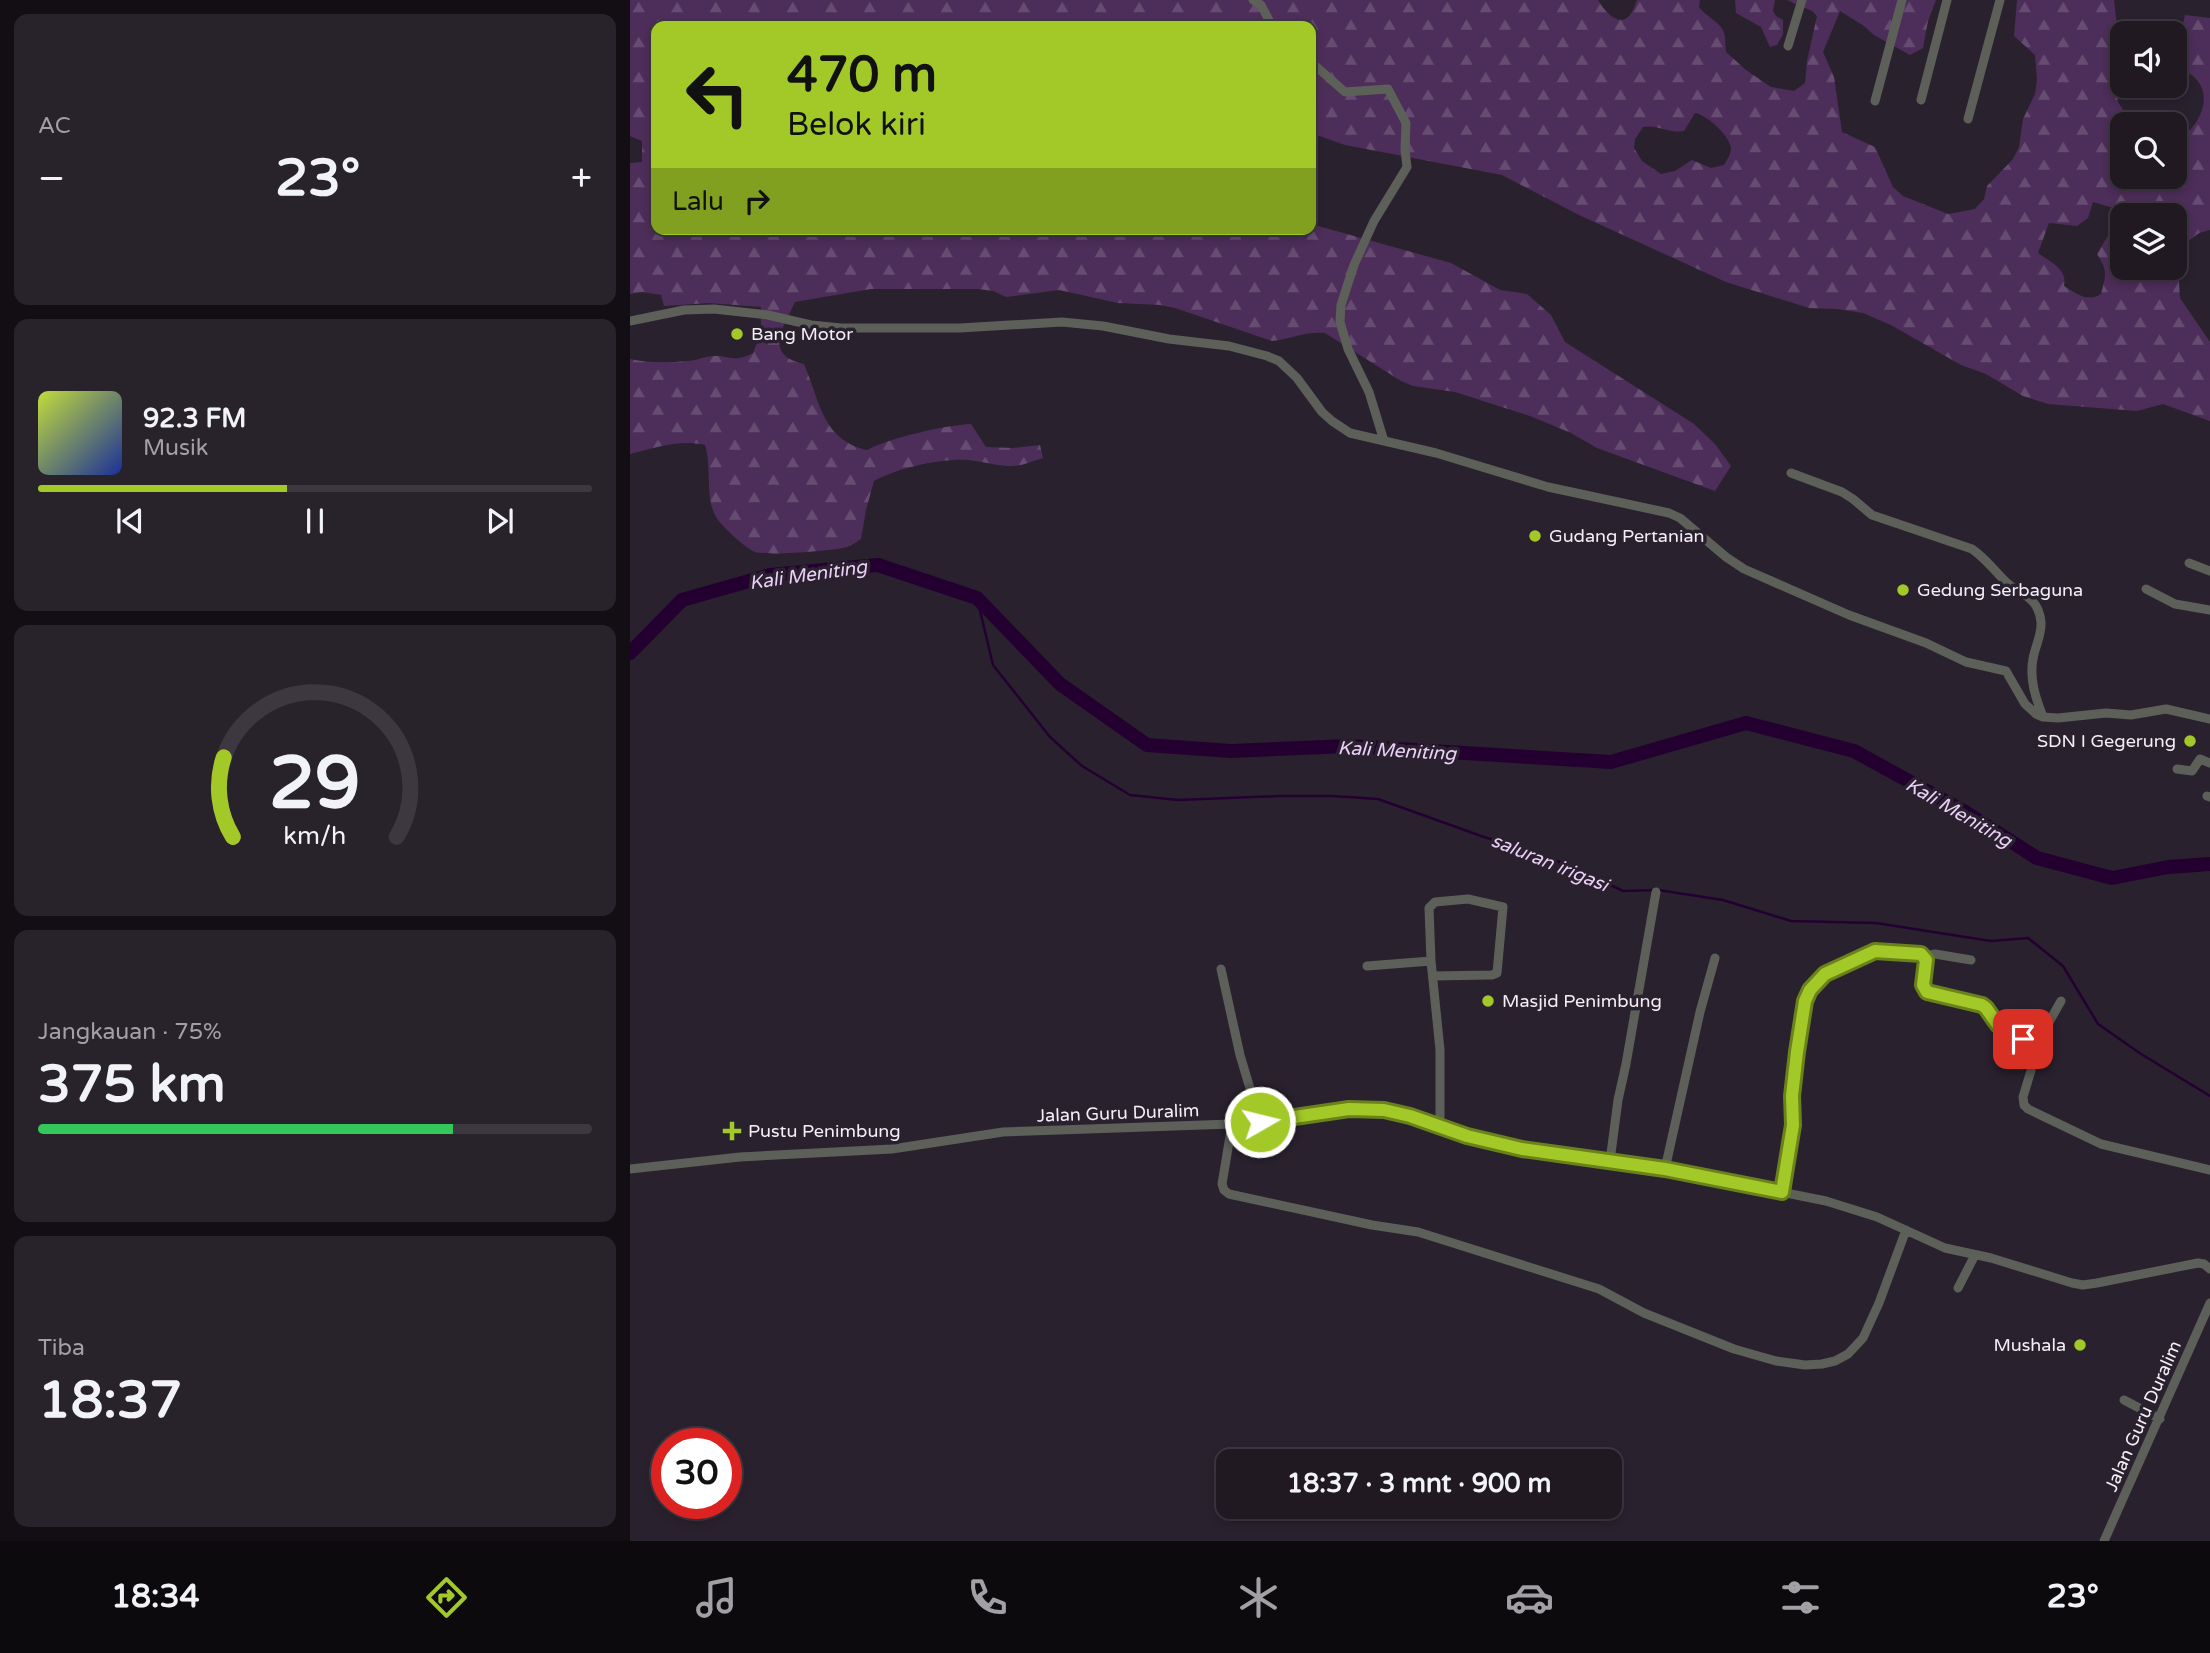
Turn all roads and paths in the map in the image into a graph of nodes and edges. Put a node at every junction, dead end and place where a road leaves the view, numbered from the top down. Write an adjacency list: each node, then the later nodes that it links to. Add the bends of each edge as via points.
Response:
1 (1253, 0): 6 (street)
2 (1802, 0): 7 (street)
3 (1902, 0): 10 (street)
4 (1947, 0): 9 (street)
5 (2000, 0): 11 (street)
6 (1269, 21)
7 (1788, 46)
8 (1316, 66): 13 (street, via 1345,92 1388,89 1406,124 1406,171 1374,221 1341,305 1340,322 1348,349 1369,392)
9 (1921, 100)
10 (1875, 102)
11 (1968, 119)
12 (630, 321): 13 (street, via 714,309 841,328 1062,322 1229,346 1279,361 1332,421 1350,433)
13 (1384, 441): 19 (street, via 1680,518 1744,569 1966,662 2006,671 2025,704)
14 (1791, 473): 19 (street, via 1842,492 1872,514 1972,549 2005,582 2031,598 2041,623 2032,671)
15 (2189, 563): 16 (street)
16 (2210, 571)
17 (2146, 589): 18 (street, via 2172,603)
18 (2210, 610)
19 (2043, 717): 20 (street, via 2131,715 2166,709)
20 (2210, 719)
21 (2210, 763): 22 (street, via 2200,759 2192,771)
22 (2177, 769)
23 (1656, 892): 36 (street)
24 (1924, 956): 26 (street); 32 (street, via 1927,992 1982,1005 2002,1028); 40 (street, via 1875,951 1825,974 1810,990 1797,1052 1793,1125)
25 (1715, 958): 38 (street)
26 (1971, 960)
27 (1431, 961): 28 (street); 30 (street); 30 (street, via 1432,904 1476,899 1503,907 1497,973)
28 (1367, 966)
29 (1221, 969): 33 (street)
30 (1433, 976): 35 (street, via 1441,1067)
31 (2061, 1001): 32 (street)
32 (2036, 1045): 39 (street, via 2022,1099 2028,1109 2101,1144)
33 (1260, 1122): 34 (street, Jalan Guru Duralim); 35 (street, Jalan Guru Duralim, via 1370,1109 1397,1112)
34 (1232, 1124): 37 (street, Jalan Guru Duralim, via 1003,1132 873,1150); 41 (street, via 1222,1184 1229,1194 1418,1231 1599,1289 1644,1313 1734,1349 1785,1363 1829,1363 1858,1344 1867,1332)
35 (1440, 1127): 36 (street, Jalan Guru Duralim, via 1522,1149)
36 (1610, 1161): 38 (street, Jalan Guru Duralim)
37 (630, 1168)
38 (1665, 1169): 40 (street, Jalan Guru Duralim)
39 (2210, 1170)
40 (1782, 1192): 41 (street, Jalan Guru Duralim, via 1866,1213)
41 (1906, 1230): 42 (street, Jalan Guru Duralim, via 1945,1248)
42 (1975, 1255): 43 (street, Jalan Guru Duralim, via 2083,1284 2198,1263); 44 (street)
43 (2210, 1268)
44 (1958, 1288)
45 (2210, 1303): 47 (street, Jalan Guru Duralim)
46 (2124, 1400): 47 (street)
47 (2160, 1419): 48 (street, Jalan Guru Duralim)
48 (2104, 1541)

